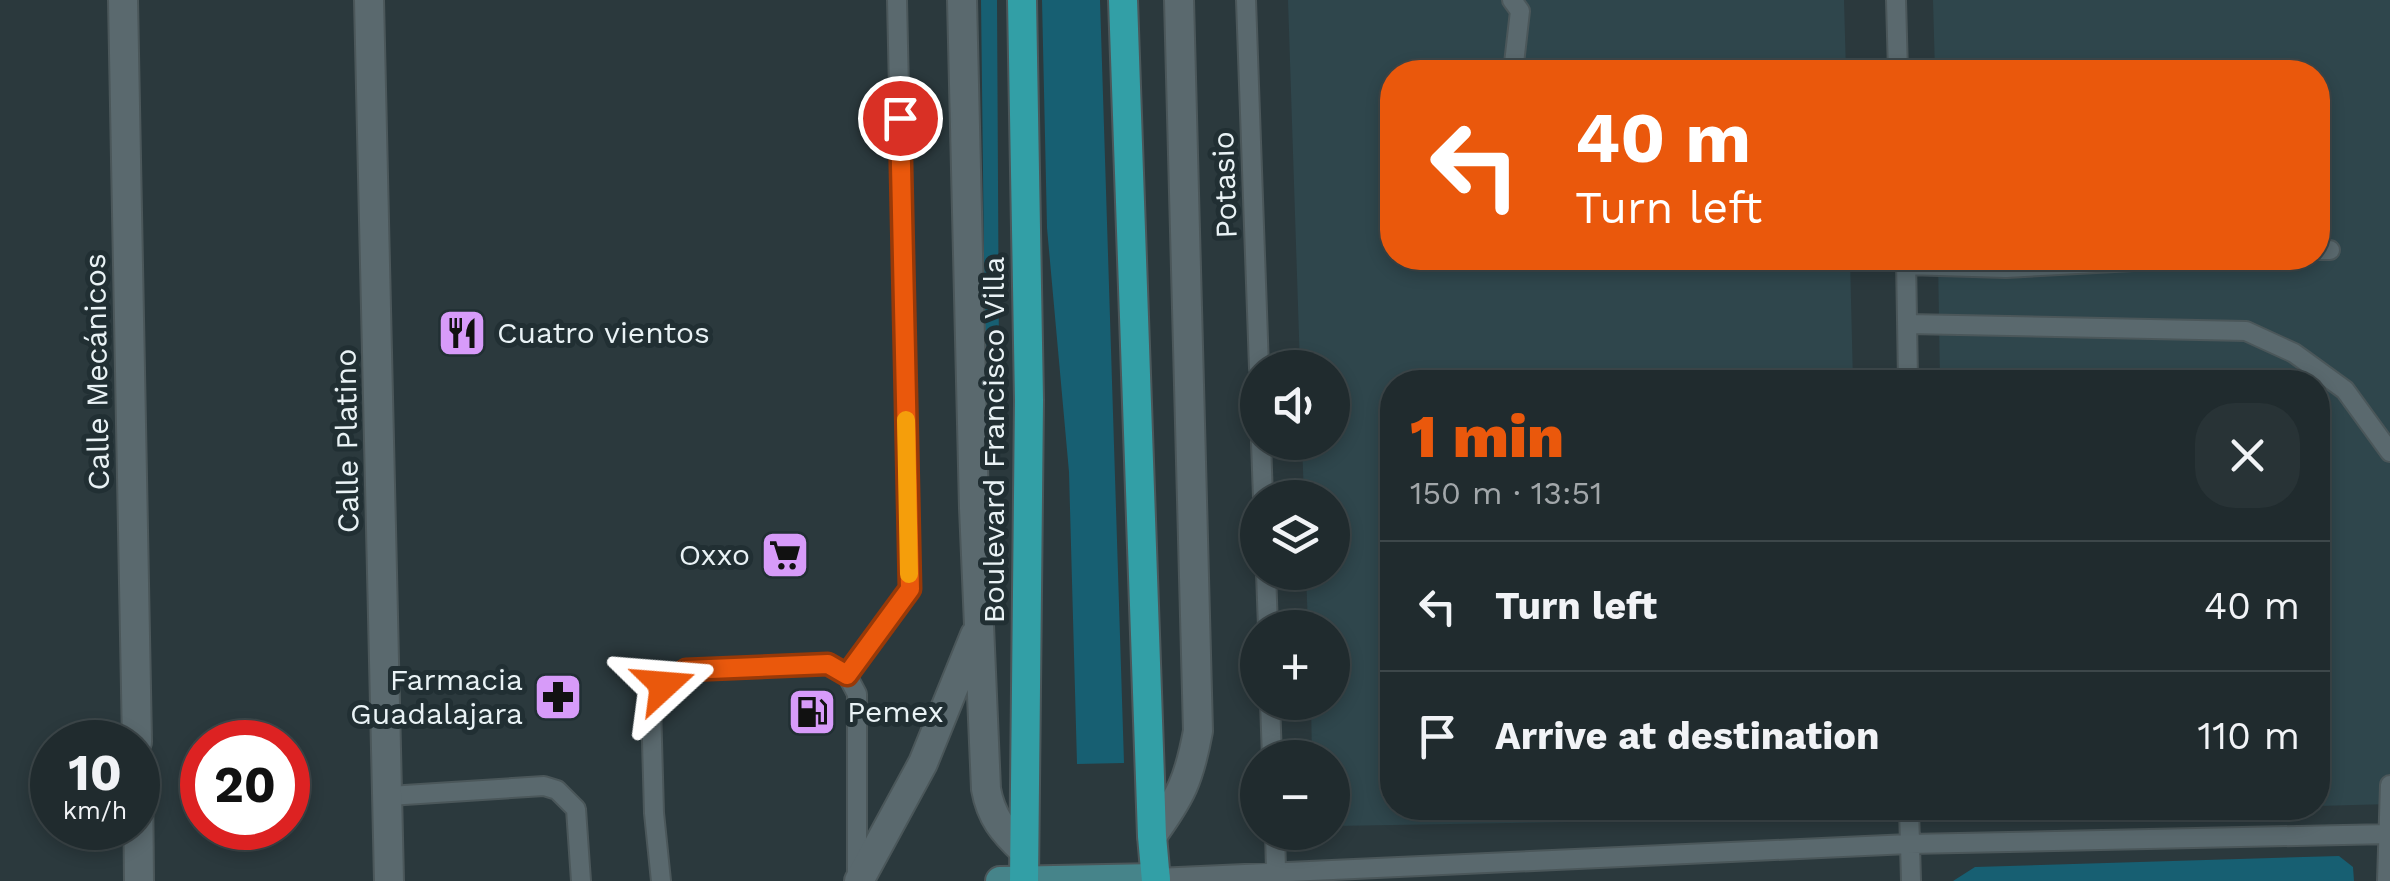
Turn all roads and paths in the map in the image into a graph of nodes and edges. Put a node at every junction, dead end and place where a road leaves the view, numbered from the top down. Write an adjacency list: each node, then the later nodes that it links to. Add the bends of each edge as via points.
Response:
1 (123, 0): 22 (street, Calle Mecánicos)
2 (368, 0): 24 (street, Calle Platino)
3 (897, 0): 21 (lane, via 910,589)
4 (962, 0): 20 (street)
5 (1022, 0): 31 (main road, Boulevard Francisco Villa, via 1029,382)
6 (1123, 0): 27 (main road)
7 (1180, 0): 27 (street, via 1198,731 1190,775)
8 (1246, 0): 15 (lane, Potasio)
9 (1512, 0): 11 (lane, via 1520,11)
10 (1896, 0): 12 (lane)
11 (1514, 60)
12 (1898, 60)
13 (1906, 270): 14 (lane)
14 (1908, 324): 16 (lane); 17 (lane, via 2246,332)
15 (1258, 350)
16 (1908, 370)
17 (2317, 370)
18 (2330, 379): 19 (lane)
19 (2390, 452)
20 (979, 624): 31 (street, via 990,810); 38 (street, via 923,763)
21 (847, 675): 37 (lane, via 828,664 686,670 664,685 650,705); 38 (lane, via 857,694)
22 (137, 720)
23 (2390, 786): 26 (lane)
24 (389, 796): 35 (street, Calle Platino); 36 (lane, via 557,790 576,808)
25 (1909, 820): 28 (lane)
26 (2388, 834): 28 (lane); 42 (lane)
27 (1152, 836): 33 (main road)
28 (1909, 844): 32 (lane); 41 (lane)
29 (139, 850): 34 (street)
30 (1275, 850): 32 (lane)
31 (1024, 851): 40 (main road, Boulevard Francisco Villa)
32 (1276, 870): 33 (lane)
33 (1156, 879): 40 (main road)
34 (140, 881)
35 (389, 881)
36 (582, 881)
37 (660, 881)
38 (858, 881)
39 (1000, 881): 40 (main road)
40 (1024, 881)
41 (1911, 881)
42 (2387, 881)

